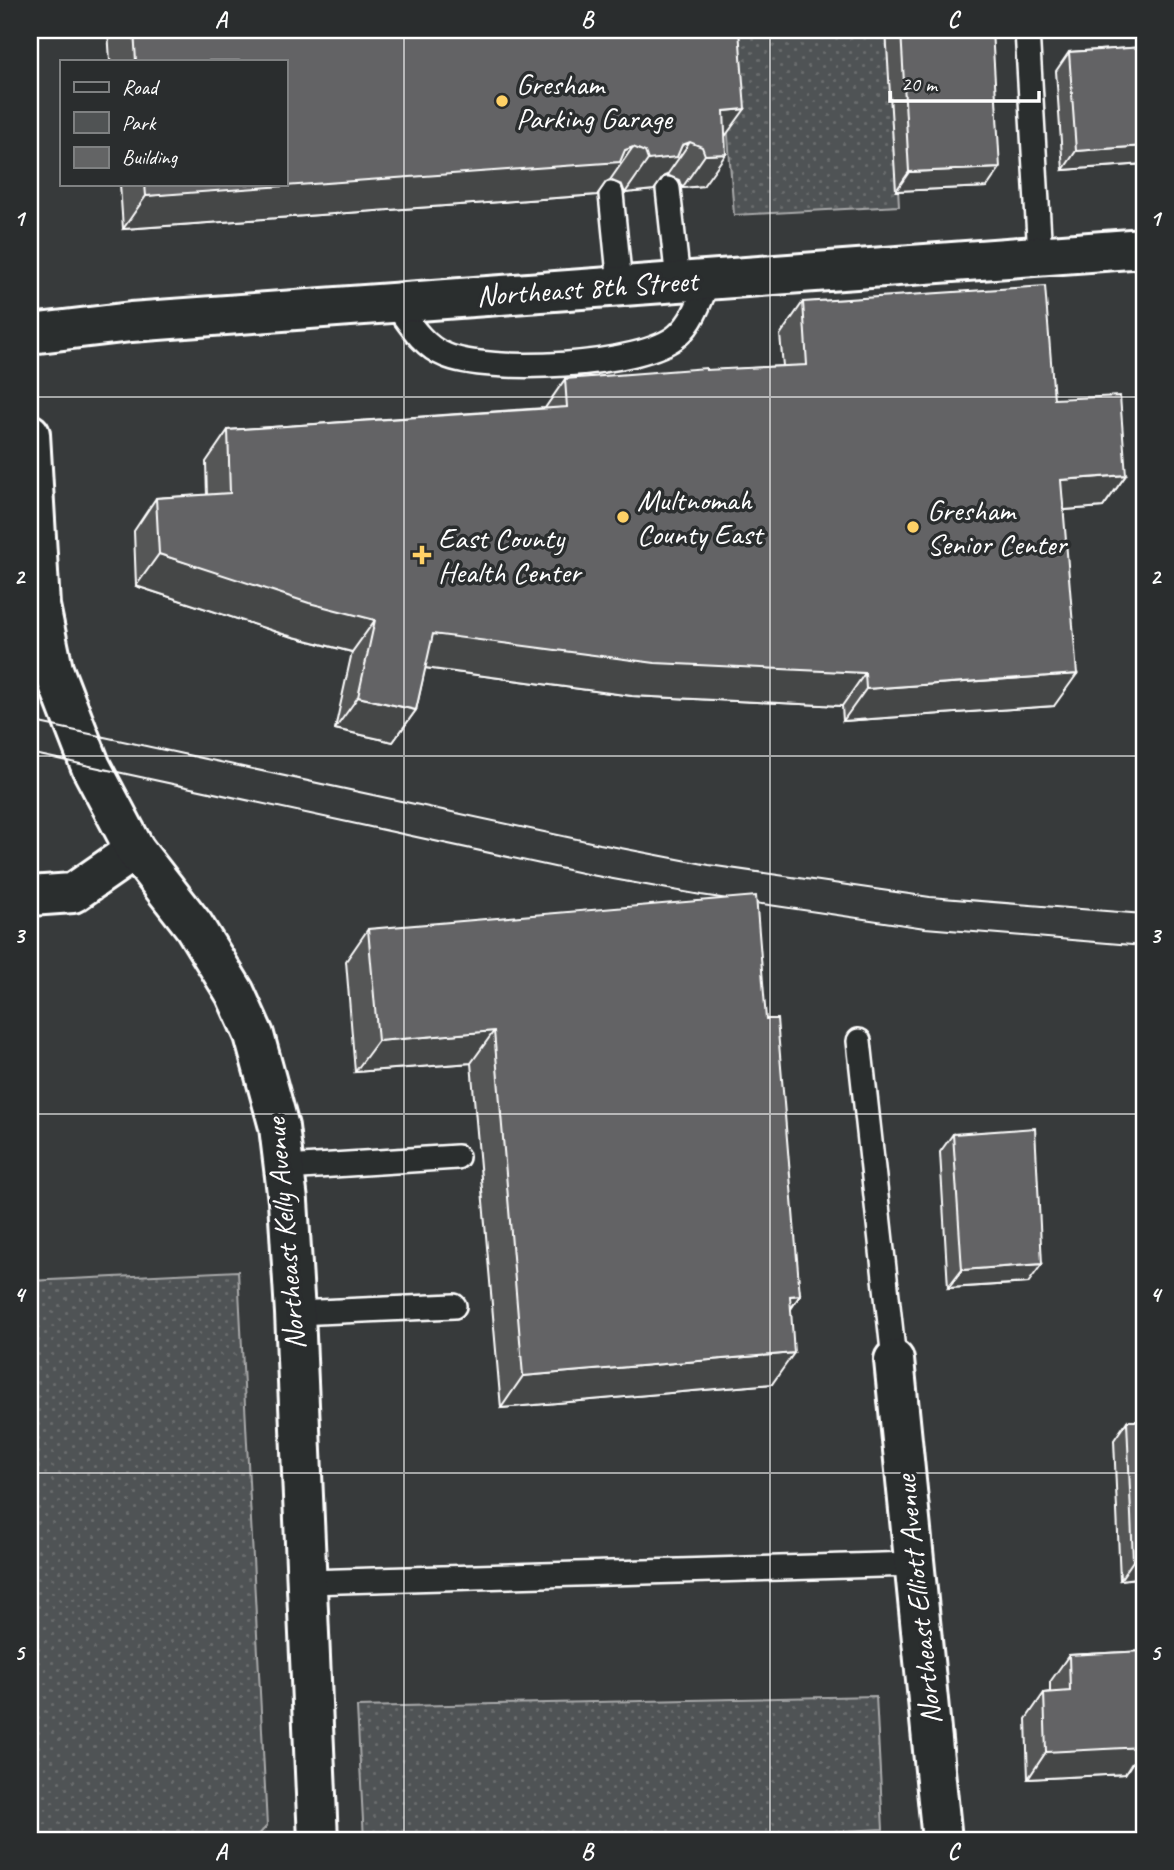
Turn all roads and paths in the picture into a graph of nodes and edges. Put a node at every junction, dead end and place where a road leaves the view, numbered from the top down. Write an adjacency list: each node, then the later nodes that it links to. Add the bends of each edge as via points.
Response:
1 (1027, 30): 5 (lane)
2 (668, 189): 6 (lane)
3 (611, 194): 7 (lane)
4 (1144, 248): 5 (street, Northeast 8th Street)
5 (1040, 255): 6 (street, Northeast 8th Street)
6 (693, 280): 7 (street, Northeast 8th Street); 8 (lane, via 693,316 678,335 649,352 517,366 463,362 441,354 418,335)
7 (620, 285): 8 (street, Northeast 8th Street)
8 (394, 302): 9 (street, Northeast 8th Street, via 131,321)
9 (30, 334)
10 (30, 434): 11 (street, Northeast Kelly Avenue)
11 (35, 605): 12 (street, Northeast Kelly Avenue, via 76,731)
12 (135, 850): 13 (street, via 74,893); 16 (street, Northeast Kelly Avenue, via 194,926 254,1035)
13 (30, 896)
14 (859, 1041): 19 (lane)
15 (457, 1157): 16 (lane)
16 (286, 1168): 18 (street, Northeast Kelly Avenue)
17 (454, 1306): 18 (lane)
18 (295, 1313): 21 (street, Northeast Kelly Avenue)
19 (894, 1360): 20 (street, Northeast Elliott Avenue)
20 (915, 1564): 21 (lane); 23 (street, Northeast Elliott Avenue)
21 (307, 1582): 22 (street, Northeast Kelly Avenue)
22 (318, 1840)
23 (942, 1840)

